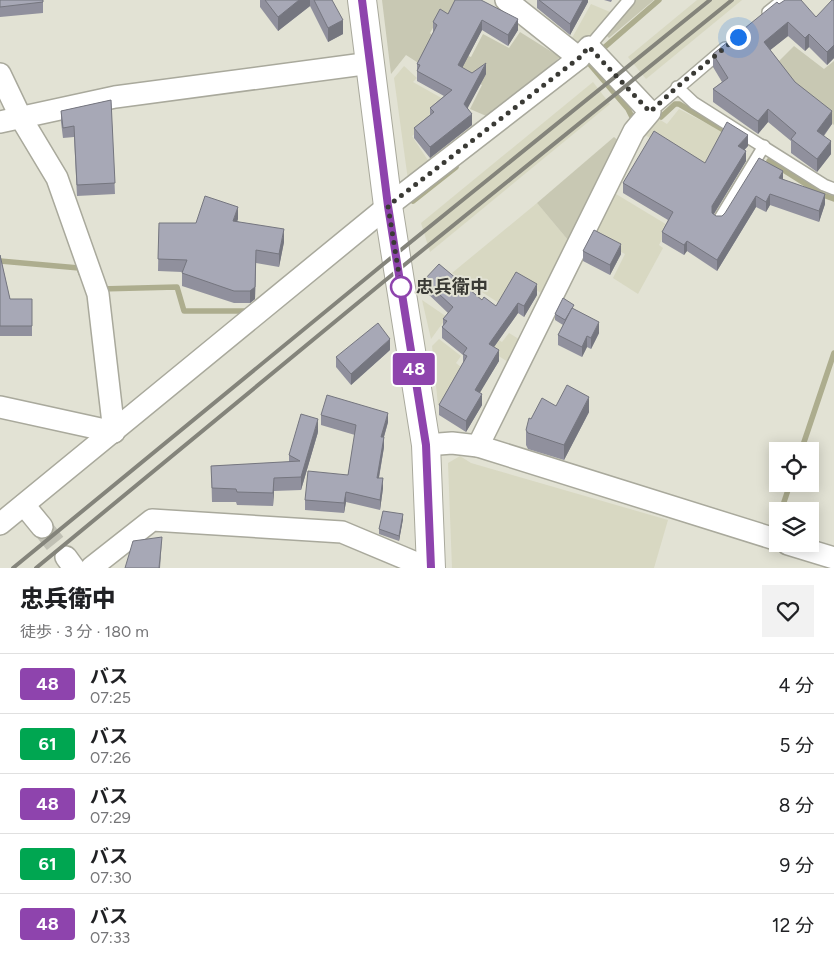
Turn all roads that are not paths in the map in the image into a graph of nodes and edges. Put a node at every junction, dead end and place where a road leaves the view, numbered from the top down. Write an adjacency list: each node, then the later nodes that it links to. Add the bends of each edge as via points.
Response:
1 (362, 0): 8 (main road)
2 (506, 0): 7 (street)
3 (629, 0): 7 (lane)
4 (783, 0): 5 (lane)
5 (760, 19)
6 (738, 37): 10 (lane)
7 (591, 53): 11 (street); 16 (street)
8 (370, 63): 12 (street, via 115,97); 16 (main road)
9 (0, 74): 12 (street)
10 (677, 87): 11 (lane); 14 (lane, via 694,103)
11 (650, 112): 21 (street, via 634,131)
12 (21, 118): 13 (street); 19 (street, via 57,178 98,294)
13 (0, 122)
14 (764, 146): 15 (lane); 17 (lane)
15 (834, 189)
16 (388, 206): 19 (street); 20 (main road)
17 (719, 220)
18 (0, 407): 19 (street)
19 (114, 432): 22 (street)
20 (426, 445): 21 (street); 29 (main road)
21 (478, 446): 25 (street)
22 (24, 505): 23 (street); 24 (street)
23 (0, 524)
24 (42, 527)
25 (769, 537)
26 (814, 552): 27 (street)
27 (834, 558)
28 (91, 568): 29 (street, via 152,520 342,532)
29 (430, 568)

